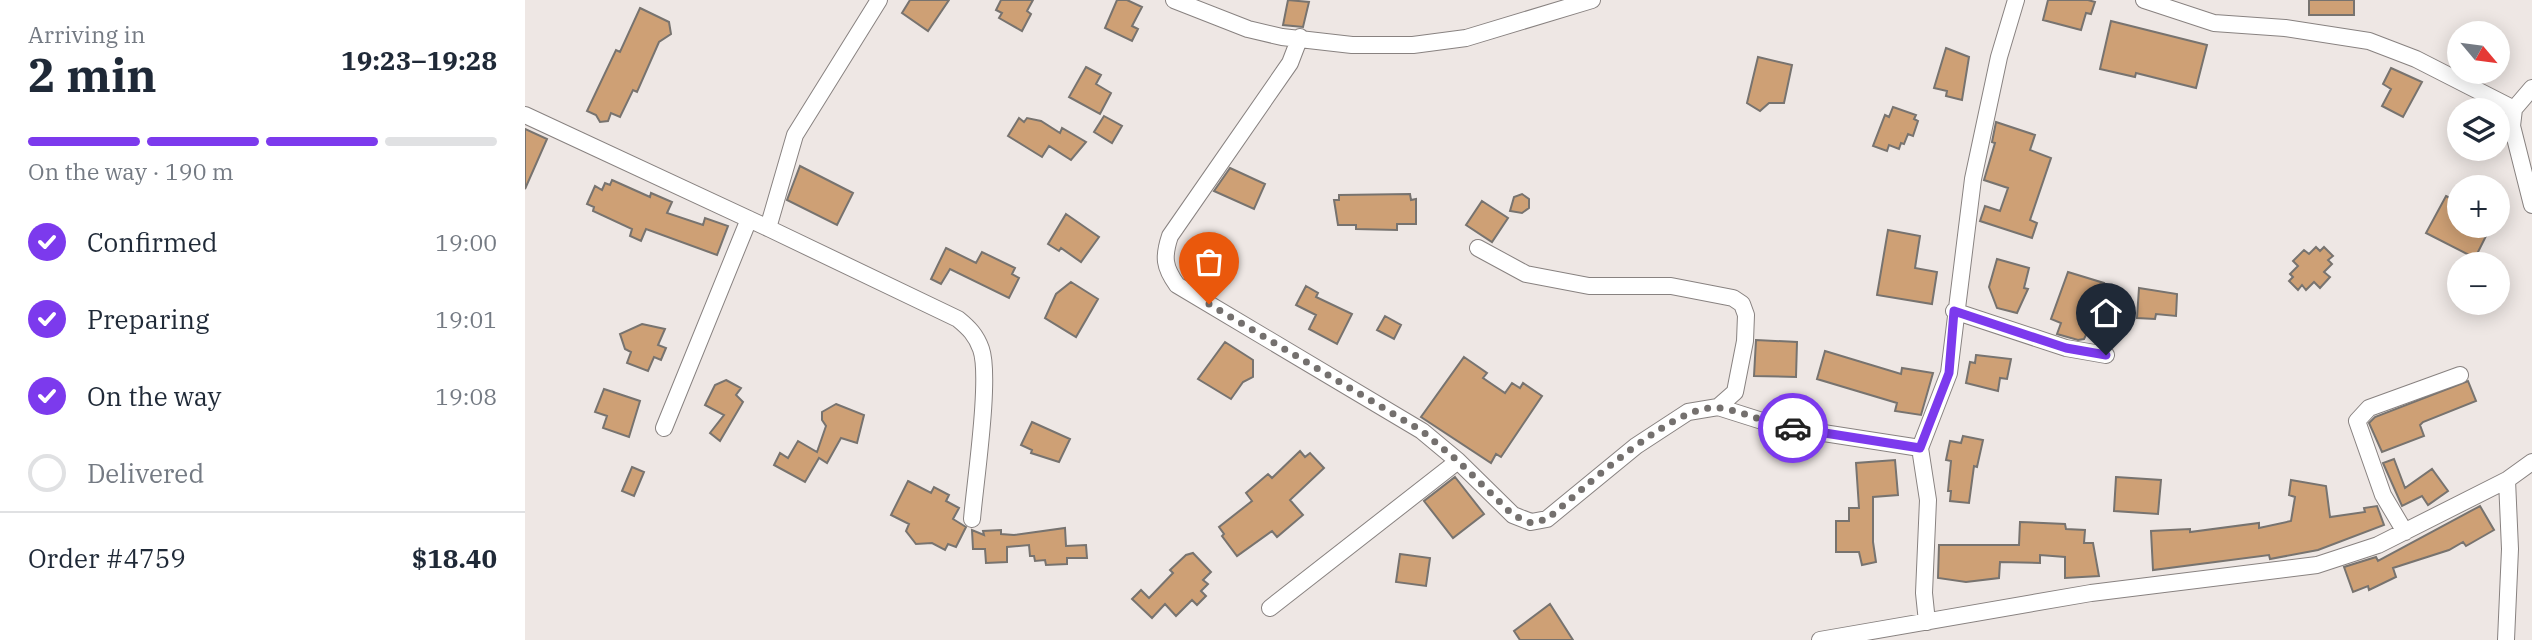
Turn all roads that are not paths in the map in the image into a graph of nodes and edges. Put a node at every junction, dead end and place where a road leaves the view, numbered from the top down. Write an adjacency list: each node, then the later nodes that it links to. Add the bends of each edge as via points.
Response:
1 (879, 0): 12 (street, via 795,135)
2 (1174, 0): 6 (street, via 1248,29)
3 (1592, 0): 6 (street, via 1466,38 1413,45 1352,45)
4 (2015, 0): 14 (street, via 1981,135)
5 (2144, 0): 8 (street, via 2214,23 2369,41 2416,59)
6 (1300, 37): 20 (street, via 1290,62 1170,236 1164,253 1166,270 1177,285 1394,413)
7 (2532, 88): 8 (street)
8 (2514, 109): 10 (street, via 2514,142)
9 (525, 116): 11 (street)
10 (2532, 205)
11 (749, 219): 12 (street); 18 (street)
12 (768, 228): 23 (street, via 958,319 972,330 982,351 984,385)
13 (1478, 248): 17 (street, via 1526,274 1589,286 1671,286 1733,298 1746,314 1745,341 1735,392)
14 (1954, 311): 15 (street, via 2066,348); 19 (street, via 1949,373)
15 (2106, 355)
16 (2460, 375): 24 (street, via 2369,408 2357,421 2383,495)
17 (1718, 407): 19 (street, via 1777,426); 20 (street, via 1688,412 1636,446 1547,519 1531,523 1513,515)
18 (664, 428)
19 (1920, 448): 26 (street, via 1928,500)
20 (1458, 461): 25 (street)
21 (2532, 462): 22 (street)
22 (2507, 480): 24 (street); 28 (street)
23 (972, 519)
24 (2405, 531): 26 (street, via 2317,565 2091,593)
25 (1270, 608)
26 (1927, 622): 27 (street)
27 (1820, 640)
28 (2506, 640)

